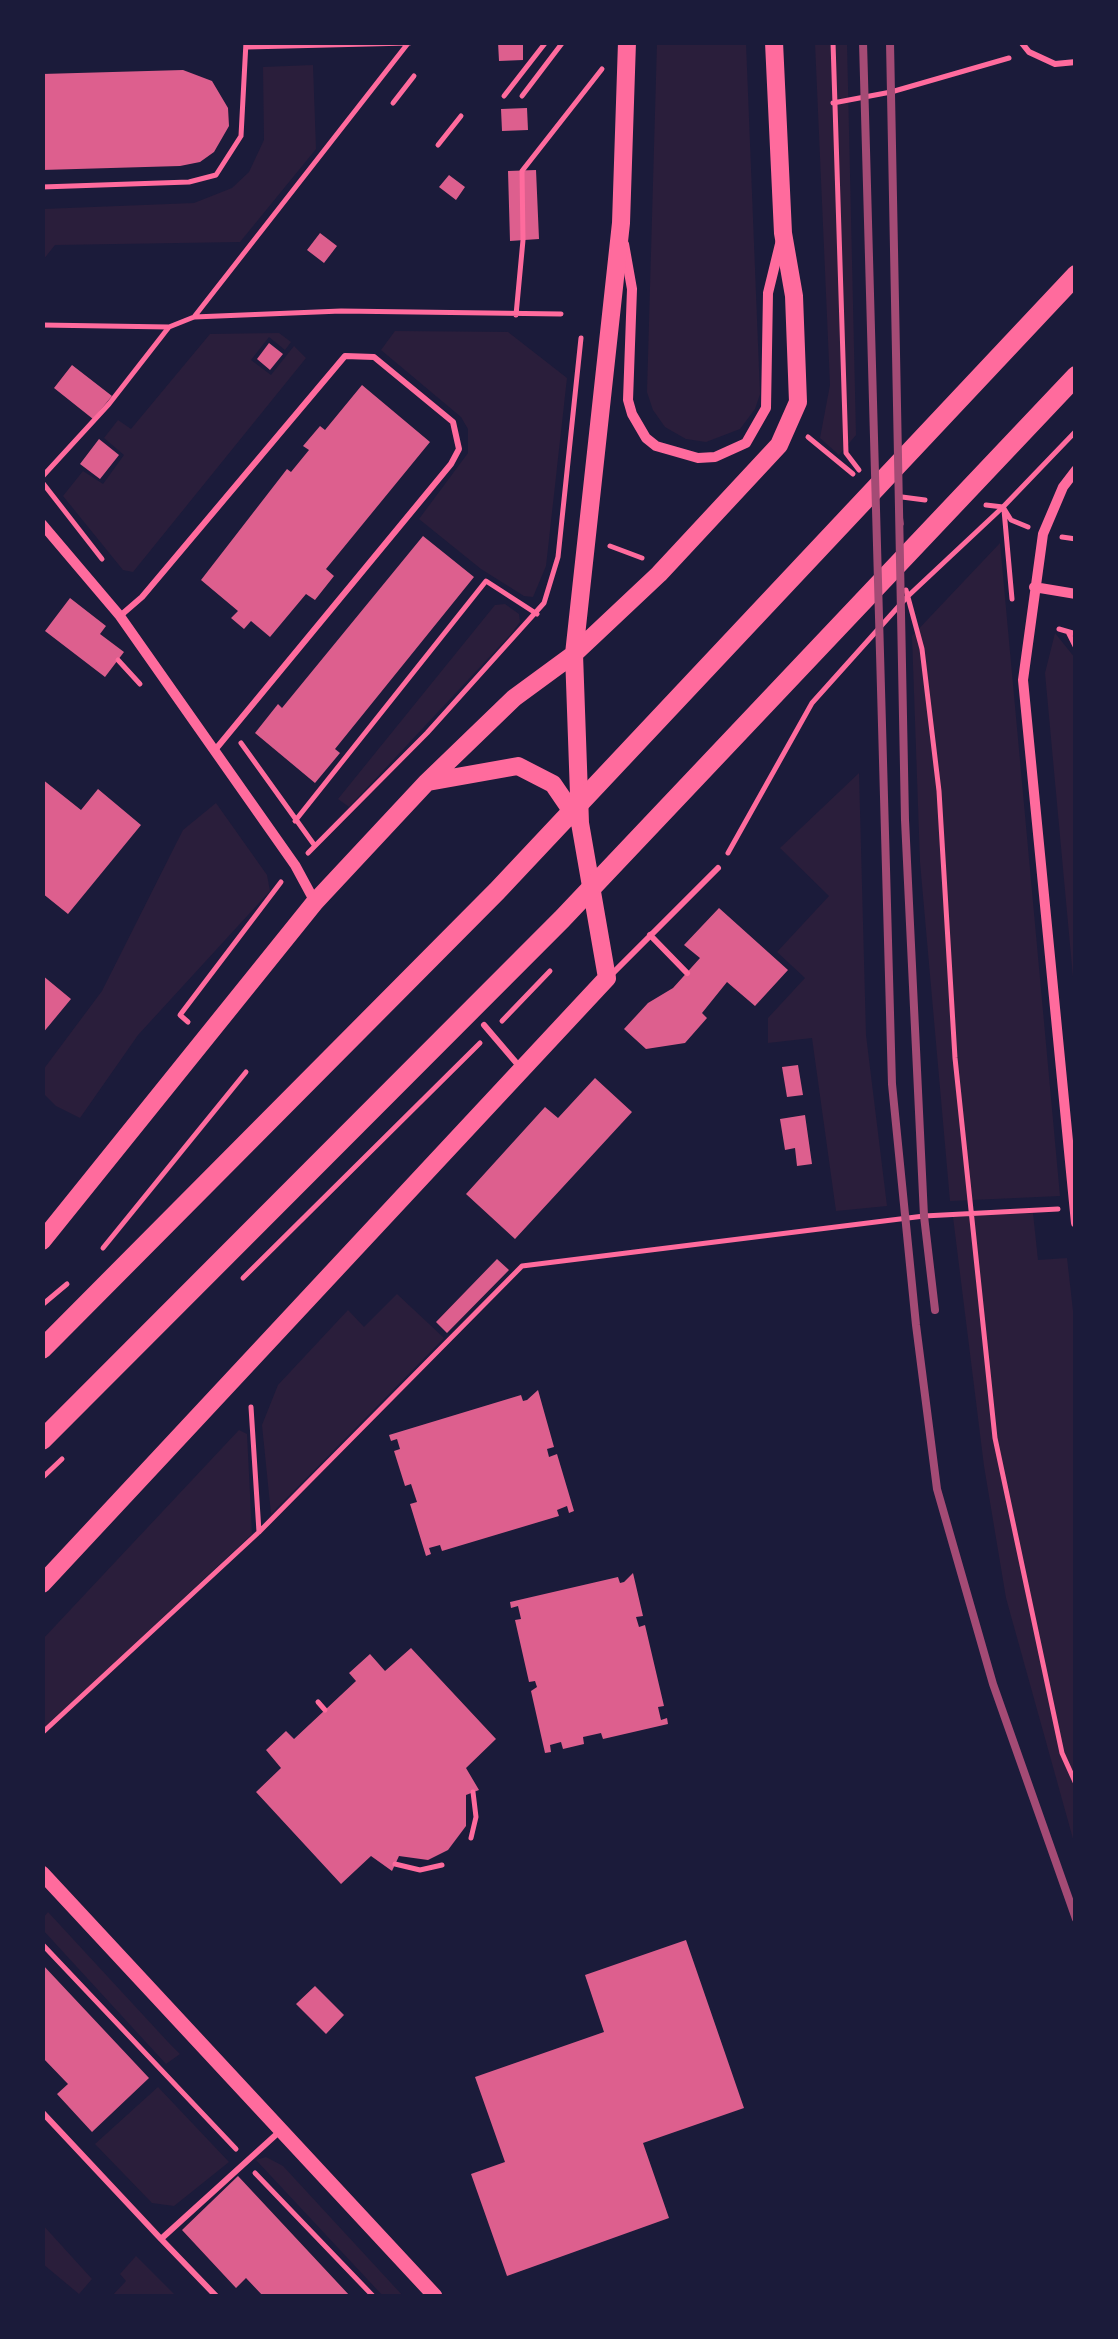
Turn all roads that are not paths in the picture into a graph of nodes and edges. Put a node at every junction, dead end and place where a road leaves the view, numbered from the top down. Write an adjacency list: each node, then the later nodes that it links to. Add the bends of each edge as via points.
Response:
1 (627, 42): 5 (main road)
2 (774, 42): 6 (main road)
3 (1021, 42): 4 (lane, via 1055,64)
4 (1076, 62)
5 (620, 223): 6 (street, via 632,289 632,414 656,446 698,458 715,458 746,443 766,408 768,293); 14 (main road)
6 (783, 232): 14 (main road, via 794,296 798,402 791,425 659,574)
7 (1076, 275): 28 (main road, via 497,891)
8 (1076, 376): 29 (main road, via 562,919)
9 (1076, 470): 11 (street, via 1043,534)
10 (42, 524): 13 (street)
11 (1034, 586): 12 (street); 25 (street, via 1023,680)
12 (1076, 594)
13 (120, 616): 15 (street); 15 (lane, via 345,356 374,357 453,422 458,449 451,464)
14 (574, 654): 16 (main road, via 514,698); 17 (main road)
15 (215, 750): 19 (street)
16 (427, 782): 17 (main road, via 518,766 553,784); 19 (main road)
17 (580, 823): 22 (main road)
18 (718, 868): 20 (lane)
19 (315, 902): 27 (main road)
20 (650, 935): 21 (lane); 22 (lane)
21 (687, 972)
22 (607, 978): 24 (main road)
23 (484, 1025): 24 (lane)
24 (522, 1068): 30 (main road)
25 (1074, 1208): 26 (street)
26 (1076, 1223)
27 (42, 1240)
28 (42, 1349)
29 (42, 1440)
30 (42, 1584)
31 (42, 1873): 33 (street)
32 (42, 2112): 34 (lane)
33 (279, 2132): 34 (lane); 36 (street)
34 (160, 2238): 35 (lane)
35 (216, 2296)
36 (435, 2296)

